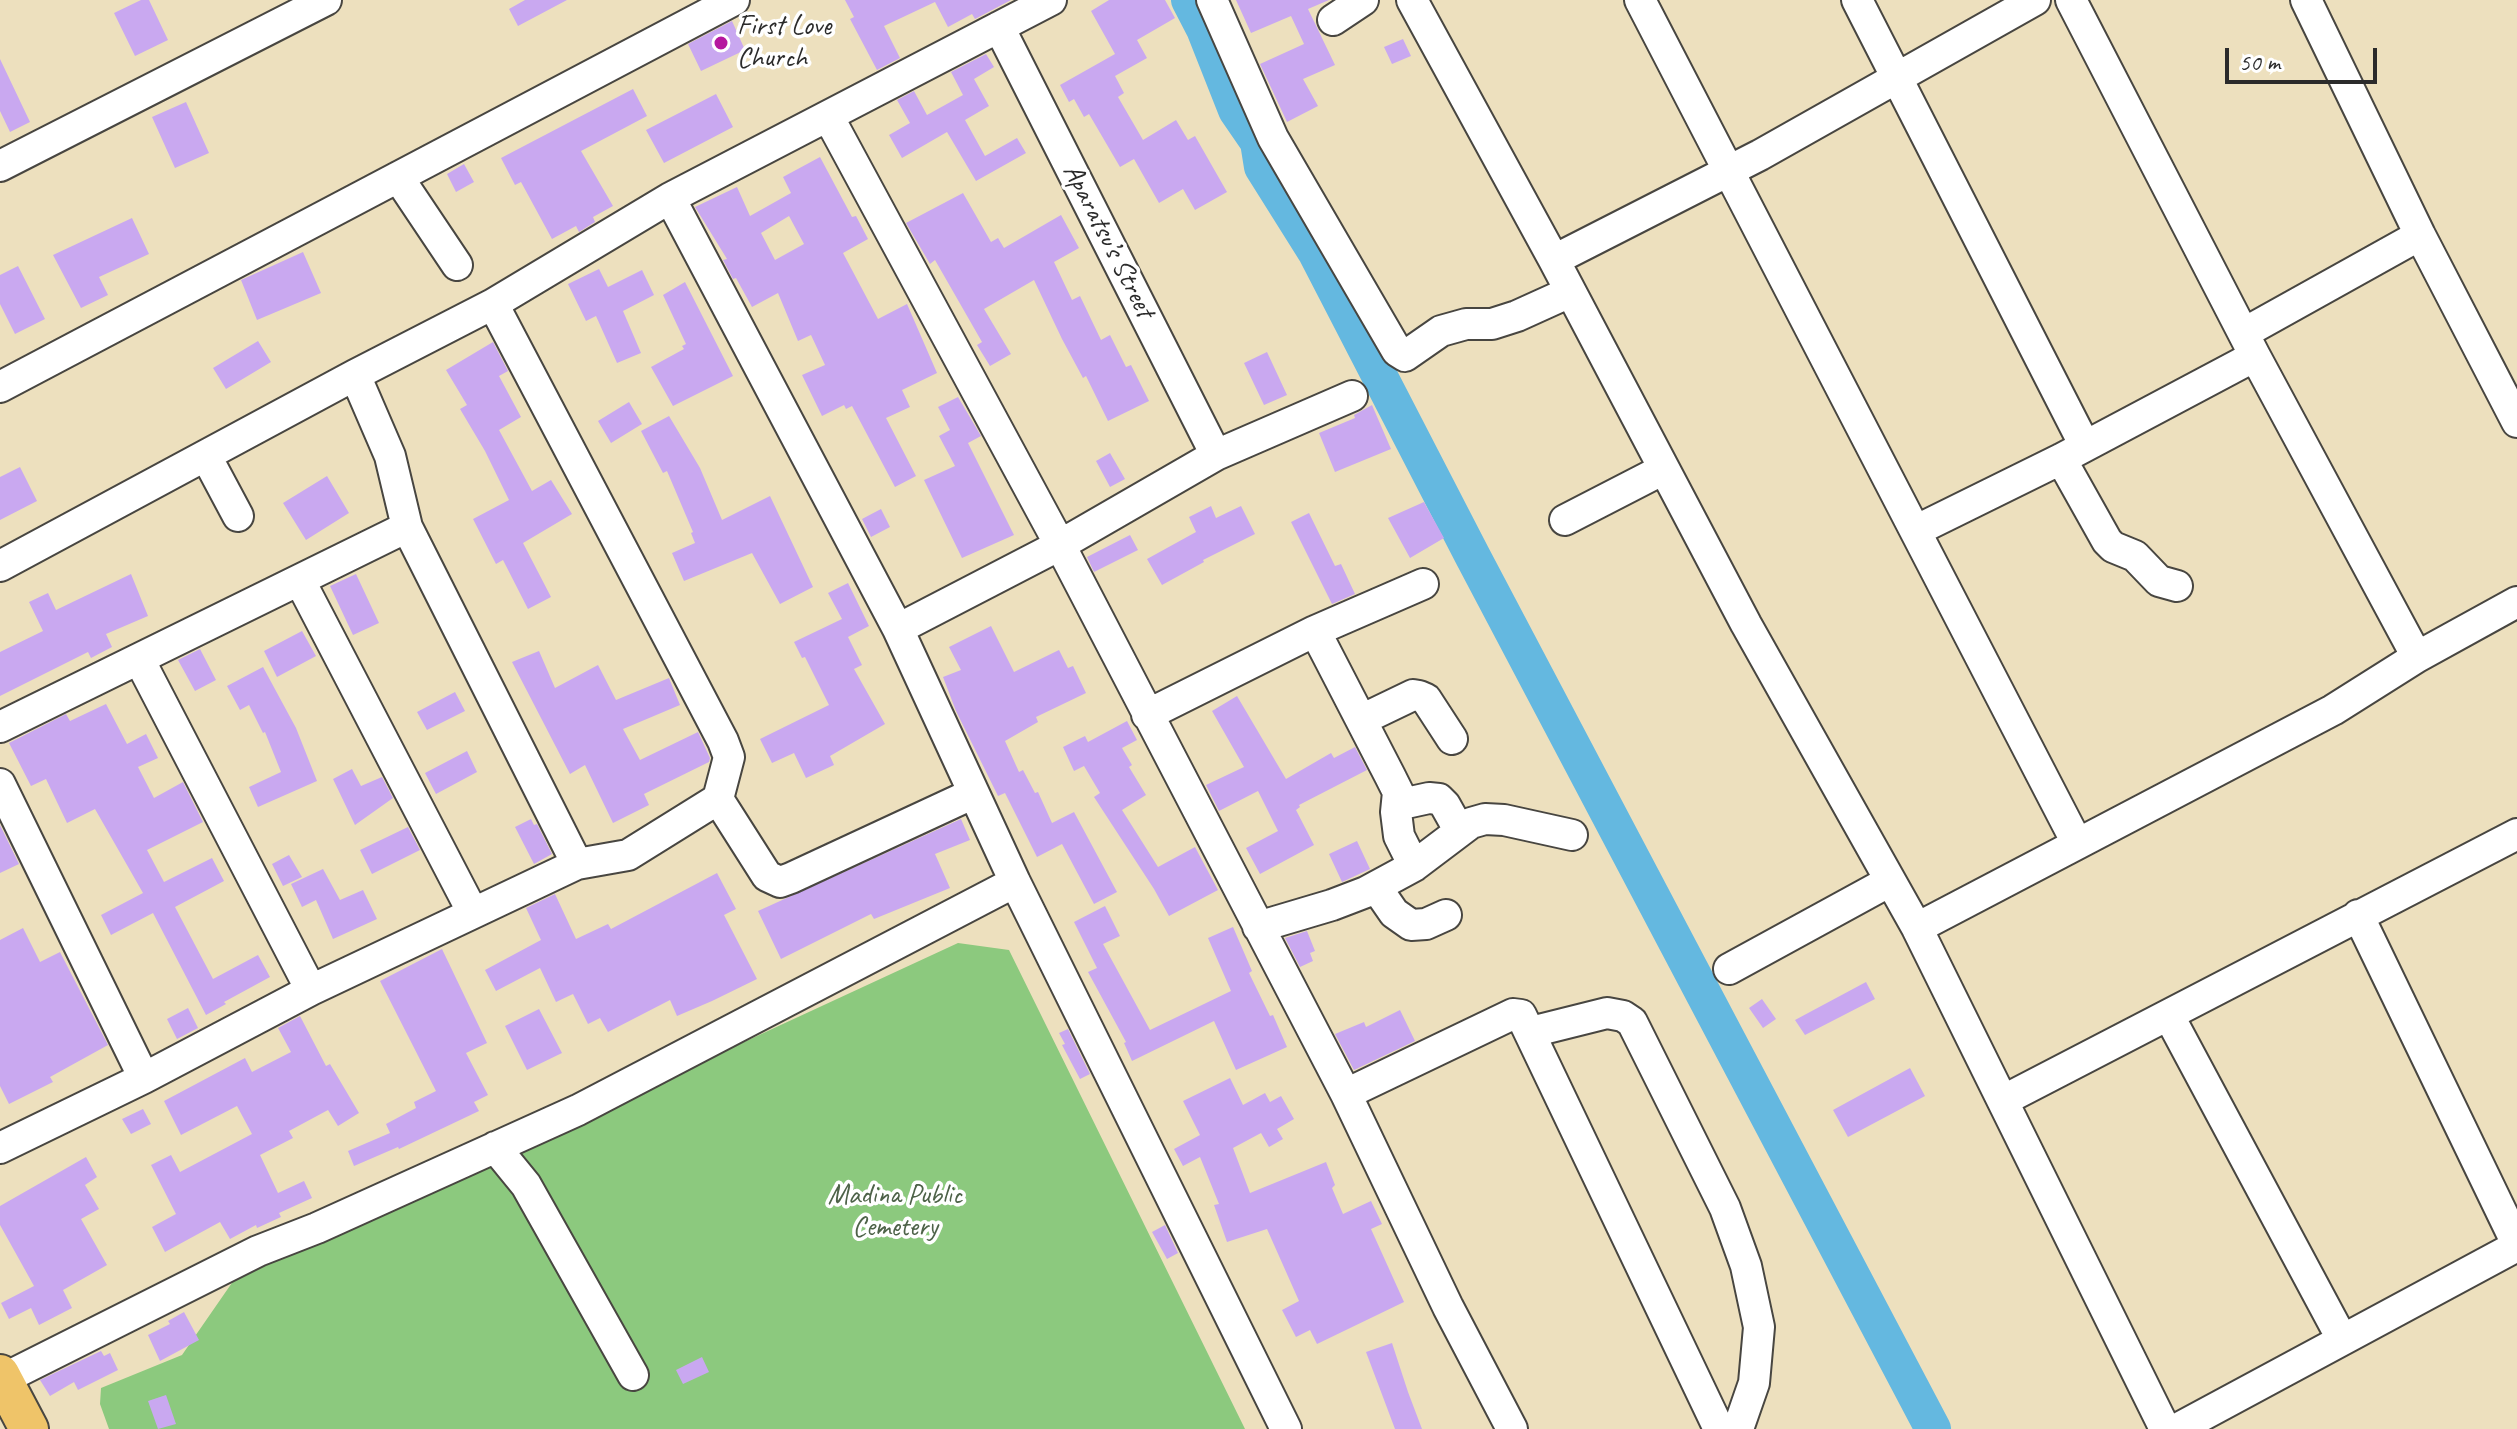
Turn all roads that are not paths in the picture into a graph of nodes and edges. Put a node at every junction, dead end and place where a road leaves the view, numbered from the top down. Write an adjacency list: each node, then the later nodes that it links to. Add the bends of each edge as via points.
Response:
1 (326, 0): 16 (street)
2 (734, 0): 18 (street)
3 (1051, 0): 13 (street)
4 (1212, 0): 23 (street, via 1273,138 1397,351 1405,356 1441,331 1492,324)
5 (1363, 0): 12 (street)
6 (1412, 0): 21 (street)
7 (1640, 0): 17 (street)
8 (1857, 0): 14 (street)
9 (2035, 0): 14 (street)
10 (2071, 0): 25 (street)
11 (2306, 0): 20 (street)
12 (1333, 20)
13 (999, 27): 15 (street); 31 (street, Aparatsu’s Street)
14 (1896, 78): 17 (street); 30 (street)
15 (828, 116): 19 (street); 38 (street)
16 (0, 166)
17 (1728, 169): 21 (street); 37 (street)
18 (398, 177): 22 (street); 27 (street)
19 (670, 198): 24 (street); 44 (street)
20 (2420, 235): 25 (street); 29 (street)
21 (1554, 260): 23 (street)
22 (457, 265)
23 (1570, 292): 33 (street)
24 (493, 304): 26 (street); 54 (street, via 723,741 729,757)
25 (2249, 345): 30 (street); 46 (street)
26 (355, 375): 32 (street); 36 (street, via 390,456)
27 (0, 387)
28 (1352, 396): 31 (street)
29 (2517, 422)
30 (2073, 452): 37 (street); 42 (street, via 2107,541 2135,556 2159,581)
31 (1216, 455): 38 (street)
32 (206, 456): 34 (street); 39 (street)
33 (1664, 469): 35 (street); 62 (street)
34 (238, 516)
35 (1565, 520)
36 (407, 527): 40 (street); 60 (street)
37 (1917, 530): 59 (street)
38 (1060, 545): 44 (street); 48 (street)
39 (0, 566)
40 (300, 581): 47 (street); 65 (street)
41 (1423, 584): 45 (street)
42 (2177, 586)
43 (2517, 602): 46 (street)
44 (898, 629): 53 (street)
45 (1315, 631): 48 (street); 49 (street)
46 (2417, 657): 59 (street, via 2333,710)
47 (140, 661): 50 (street); 71 (street)
48 (1147, 715): 68 (street)
49 (1361, 720): 51 (street, via 1419,696); 55 (street, via 1398,792)
50 (0, 727)
51 (1452, 739)
52 (0, 784): 74 (street)
53 (972, 794): 54 (street, via 780,882 767,876); 63 (street)
54 (718, 799): 60 (street, via 628,855)
55 (1397, 805): 56 (street, via 1439,799); 61 (street, via 1399,836)
56 (1459, 830): 58 (street, via 1485,819); 61 (street)
57 (2517, 834): 67 (street)
58 (1572, 835)
59 (2077, 843): 69 (street)
60 (577, 864): 65 (street)
61 (1414, 866): 64 (street)
62 (1890, 881): 69 (street); 70 (street)
63 (1015, 882): 77 (street, via 578,1110); 84 (street)
64 (1376, 887): 66 (street, via 1394,913 1411,925); 68 (street)
65 (473, 913): 71 (street)
66 (1446, 915)
67 (2358, 915): 72 (street); 79 (street)
68 (1258, 927): 75 (street)
69 (1917, 928): 76 (street)
70 (1729, 969)
71 (311, 990): 74 (street)
72 (2169, 1016): 76 (street); 80 (street)
73 (1531, 1032): 75 (street, via 1521,1015 1513,1014); 86 (street); 87 (street, via 1607,1013 1632,1022 1725,1208 1746,1266 1759,1327 1754,1383)
74 (144, 1078): 78 (street)
75 (1346, 1094): 85 (street)
76 (2004, 1100): 88 (street)
77 (495, 1147): 81 (street, via 526,1185); 82 (street, via 258,1251)
78 (0, 1148)
79 (2517, 1245): 80 (street)
80 (2342, 1339): 89 (street)
81 (633, 1375)
82 (1, 1376): 83 (main road)
83 (29, 1429)
84 (1286, 1429)
85 (1512, 1429)
86 (1719, 1429)
87 (1738, 1429)
88 (2165, 1429)
89 (2177, 1429)

